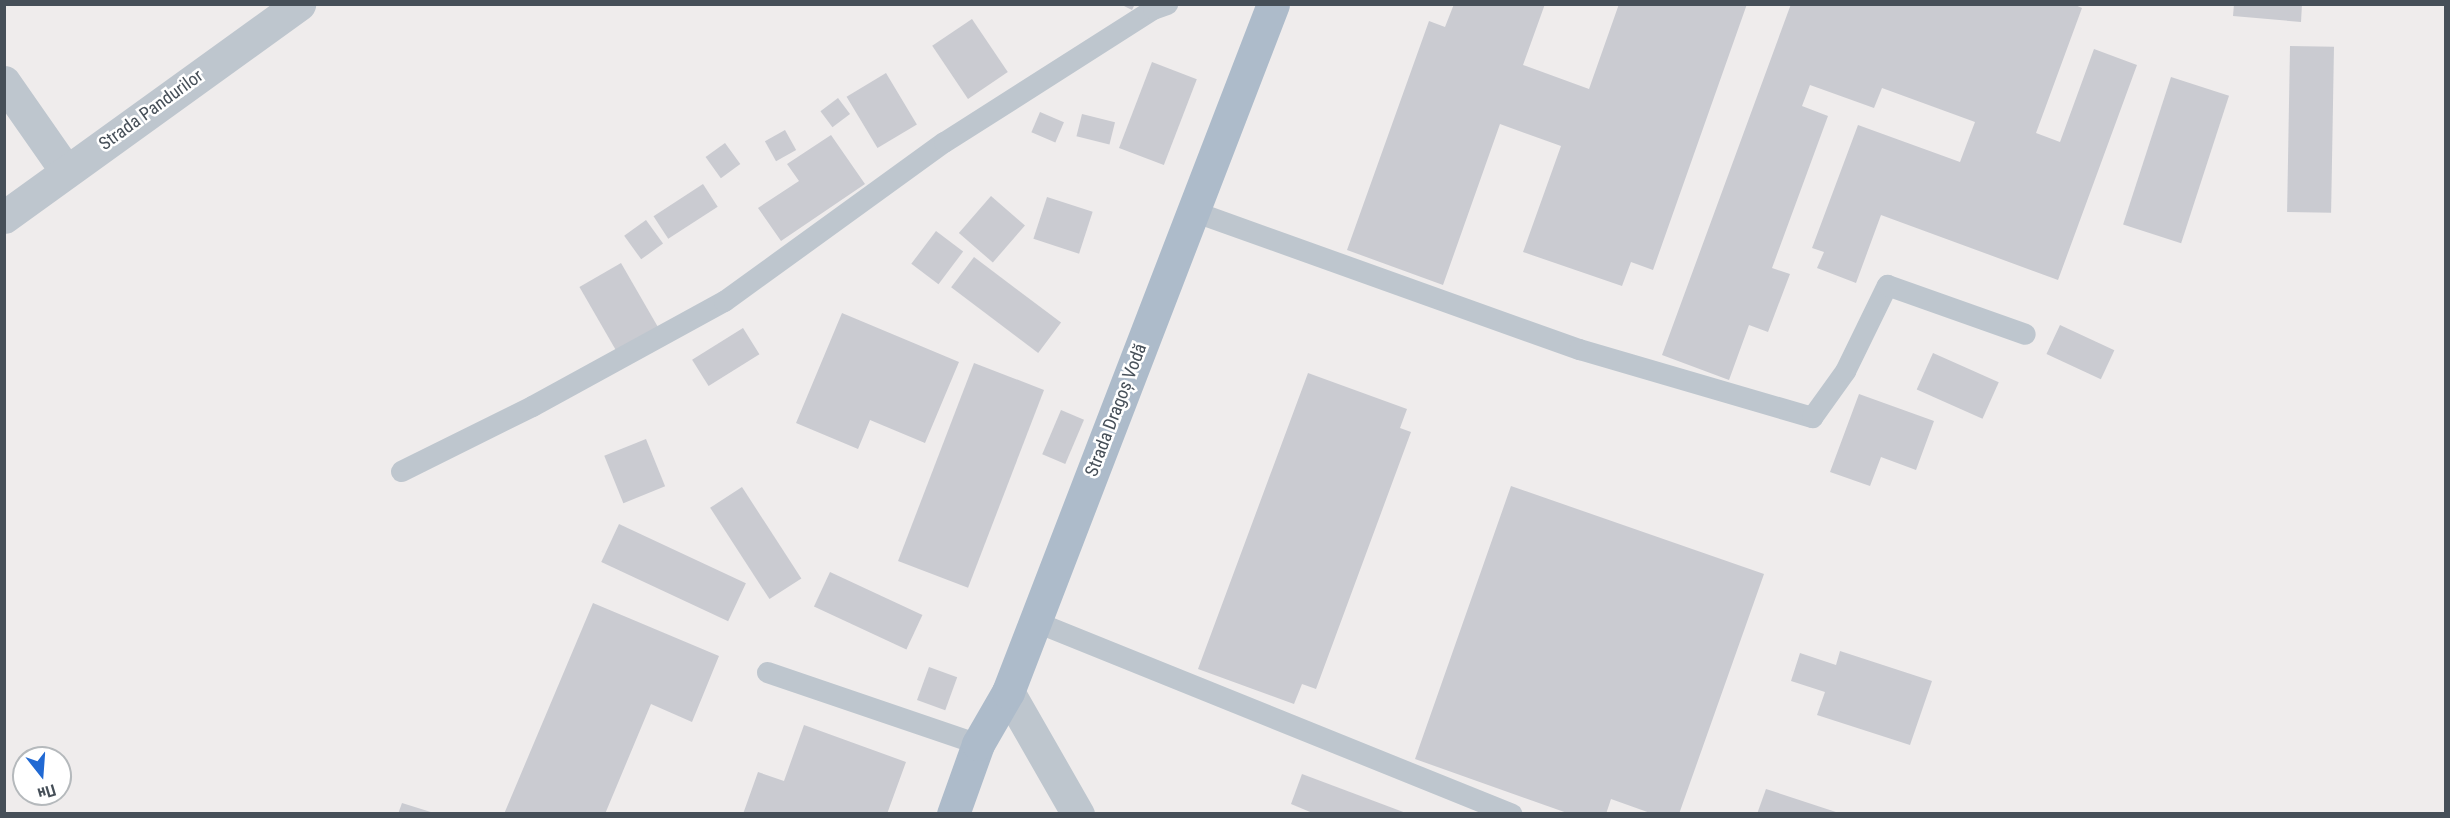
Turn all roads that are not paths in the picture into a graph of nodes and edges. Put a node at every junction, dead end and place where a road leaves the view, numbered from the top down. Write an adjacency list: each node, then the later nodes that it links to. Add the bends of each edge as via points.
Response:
1 (299, 4): 5 (street, Strada Pandurilor)
2 (1167, 4): 9 (lane, via 1153,9 944,142 724,301 532,406)
3 (1273, 4): 6 (main road, Strada Dragoș Vodă)
4 (4, 82): 5 (street)
5 (66, 171): 7 (street, Strada Pandurilor)
6 (1193, 211): 8 (lane, via 1579,349 1812,417 1845,371 1887,285); 10 (main road, Strada Dragoș Vodă)
7 (4, 217)
8 (2025, 334)
9 (401, 471)
10 (1034, 621): 12 (main road, Strada Dragoș Vodă); 16 (lane)
11 (767, 672): 13 (lane)
12 (1008, 692): 13 (main road, Strada Dragoș Vodă); 15 (street)
13 (978, 744): 14 (main road, Strada Dragoș Vodă)
14 (953, 813)
15 (1078, 813)
16 (1512, 813)

